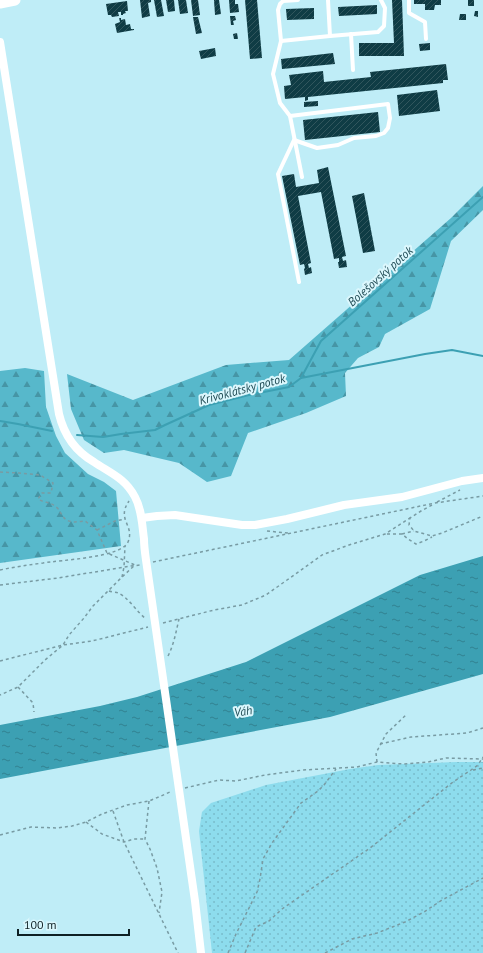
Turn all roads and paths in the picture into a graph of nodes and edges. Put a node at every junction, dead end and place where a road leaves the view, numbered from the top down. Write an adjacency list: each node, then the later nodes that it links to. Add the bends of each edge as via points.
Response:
1 (15, 0): 6 (main road)
2 (298, 0): 10 (lane, via 284,1 280,4 278,10)
3 (328, 0): 8 (lane)
4 (381, 0): 7 (lane, via 385,8 384,26 378,32)
5 (409, 0): 9 (lane, via 409,13 425,22)
6 (0, 3)
7 (351, 34): 8 (lane); 12 (lane)
8 (330, 36): 10 (lane)
9 (426, 39)
10 (281, 41): 13 (lane, via 273,74 280,103)
11 (0, 42): 21 (street, via 61,423 78,450 120,478)
12 (353, 70)
13 (290, 116): 14 (lane); 14 (lane, via 388,104 390,118 384,133 317,148)
14 (294, 140): 15 (lane); 16 (lane, via 278,174)
15 (302, 177)
16 (299, 282)
17 (0, 472): 28 (path, via 40,475 53,483 51,493 42,493 38,499 58,508 67,521 85,521)
18 (483, 478): 19 (street)
19 (462, 481): 22 (path, via 459,491); 27 (street, via 402,496)
20 (483, 496): 22 (path)
21 (135, 497): 24 (street); 26 (path, via 124,510)
22 (435, 504): 25 (path); 30 (path)
23 (483, 516): 33 (path)
24 (142, 518): 27 (street, via 175,515); 37 (street)
25 (410, 518): 29 (path, via 409,525); 31 (path)
26 (125, 519): 28 (path); 34 (path, via 129,534)
27 (255, 525): 30 (path, via 270,531)
28 (98, 530): 35 (path)
29 (414, 531): 32 (path); 33 (path)
30 (295, 532): 37 (path)
31 (385, 534): 32 (path); 44 (path, via 322,555 266,595 242,605)
32 (402, 534): 33 (path, via 416,544)
33 (432, 536)
34 (125, 546): 35 (path); 36 (path)
35 (107, 553): 36 (path); 40 (path)
36 (125, 561): 38 (path); 39 (path)
37 (147, 563): 38 (path); 73 (street)
38 (135, 565): 39 (path); 41 (path)
39 (124, 567): 41 (path); 42 (path)
40 (0, 570)
41 (122, 577): 43 (path)
42 (0, 584)
43 (109, 591): 45 (path, via 126,598); 48 (path, via 93,606)
44 (179, 619): 46 (path); 49 (path)
45 (150, 621)
46 (161, 624)
47 (148, 627): 48 (path, via 92,641)
48 (63, 645): 50 (path); 51 (path)
49 (168, 656)
50 (0, 661)
51 (18, 687): 52 (path); 53 (path, via 33,703)
52 (0, 695)
53 (34, 712)
54 (407, 714): 56 (path, via 386,734)
55 (483, 728): 56 (path, via 411,737)
56 (380, 744): 58 (path, via 376,753)
57 (483, 759): 58 (path, via 446,758 403,764); 61 (path)
58 (377, 762): 60 (path)
59 (483, 768): 61 (path)
60 (336, 769): 62 (path, via 303,770 236,781 218,780); 74 (path, via 318,791 301,803 272,843 263,859 257,892)
61 (471, 770): 75 (path, via 370,848 282,909 269,921 256,927)
62 (185, 788)
63 (178, 790): 64 (path)
64 (149, 801): 65 (path, via 127,804); 68 (path)
65 (113, 810): 66 (path); 69 (path)
66 (86, 822): 67 (path, via 57,828 31,827); 69 (path, via 102,834)
67 (0, 835)
68 (145, 839): 69 (path); 71 (path, via 157,868 162,892)
69 (124, 842): 71 (path)
70 (483, 878): 76 (path, via 405,922 352,939)
71 (159, 913): 72 (path)
72 (178, 953)
73 (201, 953)
74 (228, 953)
75 (245, 953)
76 (325, 953)

